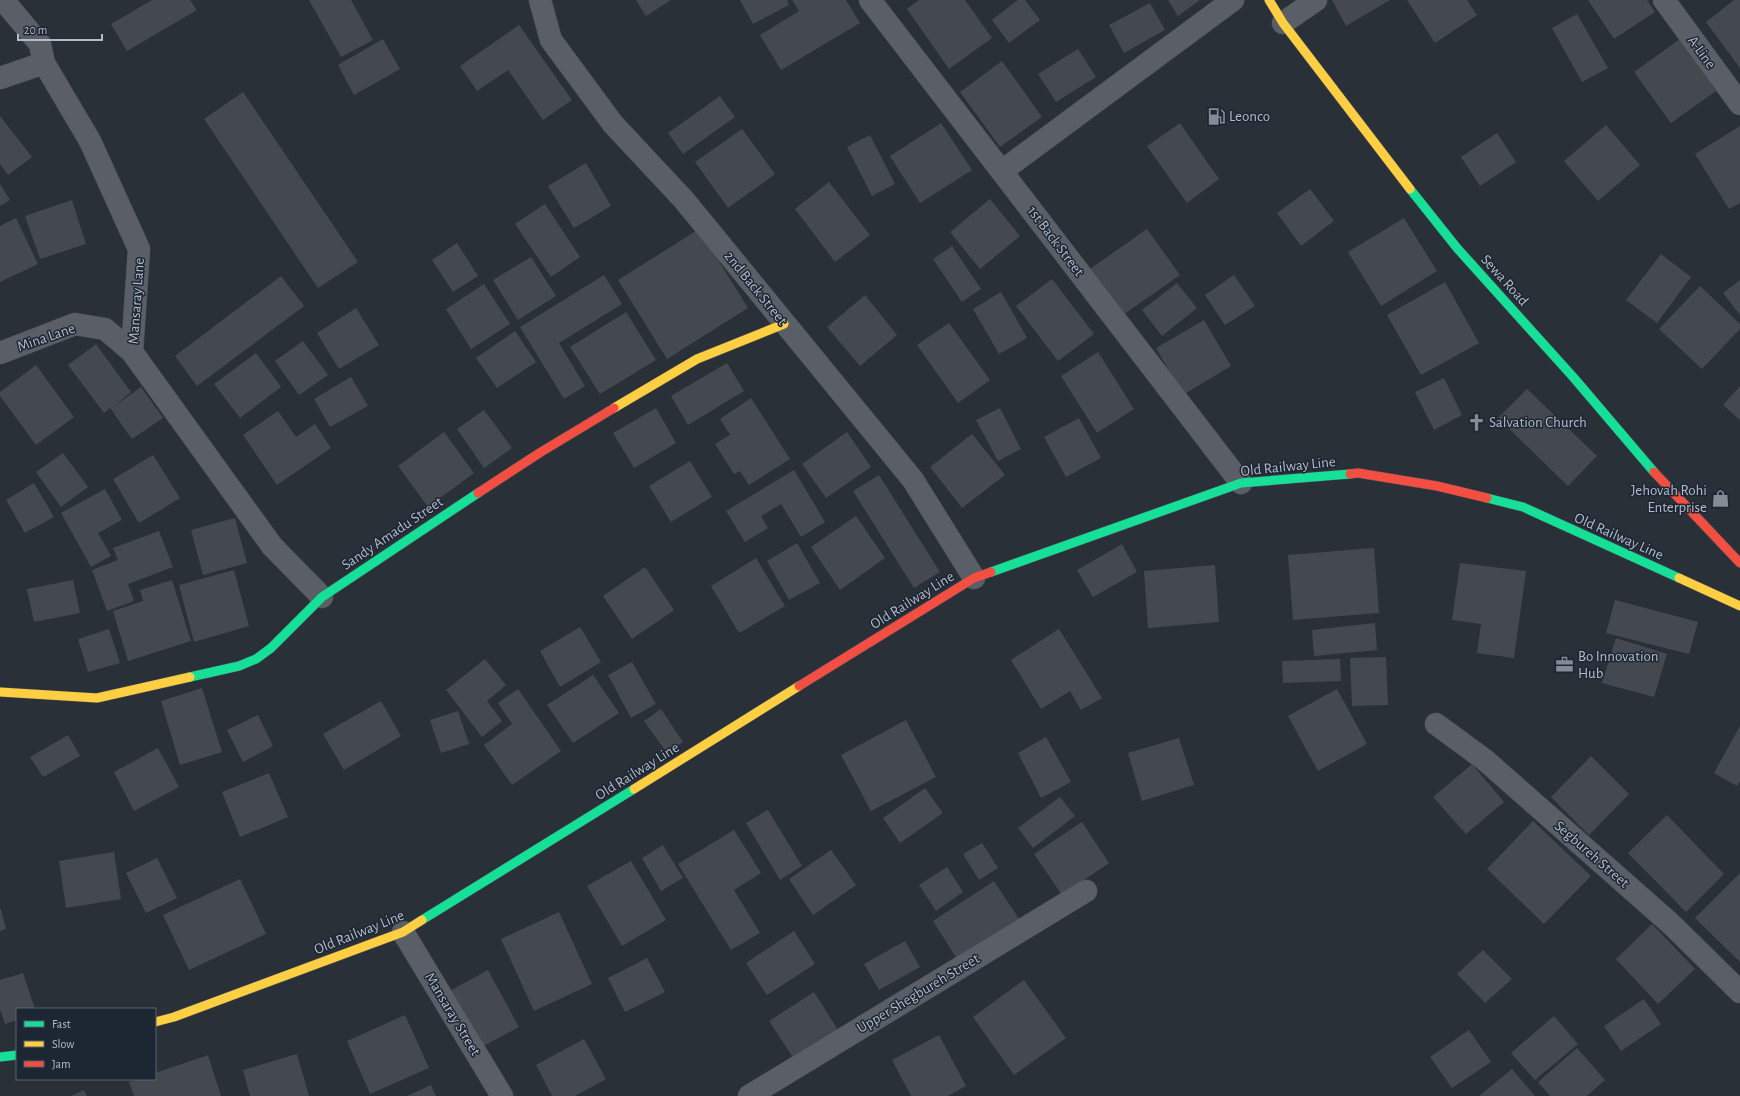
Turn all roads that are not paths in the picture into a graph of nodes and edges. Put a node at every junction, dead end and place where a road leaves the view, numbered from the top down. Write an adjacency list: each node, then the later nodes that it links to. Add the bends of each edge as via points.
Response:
1 (3, 0): 9 (street, Mansaray Lane, via 40,44)
2 (540, 0): 13 (street, 2nd Back Street, via 551,40 613,124 684,200)
3 (1233, 0): 12 (street)
4 (1269, 0): 8 (street, Sewa Road)
5 (1316, 0): 8 (street)
6 (1664, 0): 11 (street, A-Line)
7 (876, 2): 12 (street, 1st Back Street)
8 (1283, 23): 17 (street, Sewa Road, via 1457,248 1647,464)
9 (44, 63): 10 (street); 14 (street, Mansaray Lane, via 90,141 139,249)
10 (0, 78)
11 (1740, 104)
12 (1002, 171): 16 (street, 1st Back Street)
13 (784, 324): 18 (street, 2nd Back Street, via 913,480); 19 (street, Sandy Amadu Street, via 690,363 541,452)
14 (132, 352): 15 (street, Mina Lane, via 105,329 76,324); 19 (street, Mansaray Lane, via 272,546)
15 (0, 353)
16 (1241, 483): 18 (street, Old Railway Line); 20 (street, Old Railway Line, via 1358,474 1437,486 1523,508)
17 (1740, 563)
18 (974, 578): 24 (street, Old Railway Line)
19 (322, 597): 21 (street, Sandy Amadu Street, via 271,648 256,659 239,666 97,698)
20 (1740, 606)
21 (0, 692)
22 (1436, 724): 25 (street, Segbureh Street, via 1491,765 1671,924)
23 (1086, 891): 30 (street, Upper Shegbureh Street)
24 (403, 932): 26 (street, Old Railway Line); 29 (street, Mansaray Street)
25 (1740, 992)
26 (156, 1022)
27 (16, 1055): 28 (street)
28 (0, 1057)
29 (502, 1096)
30 (749, 1096)

